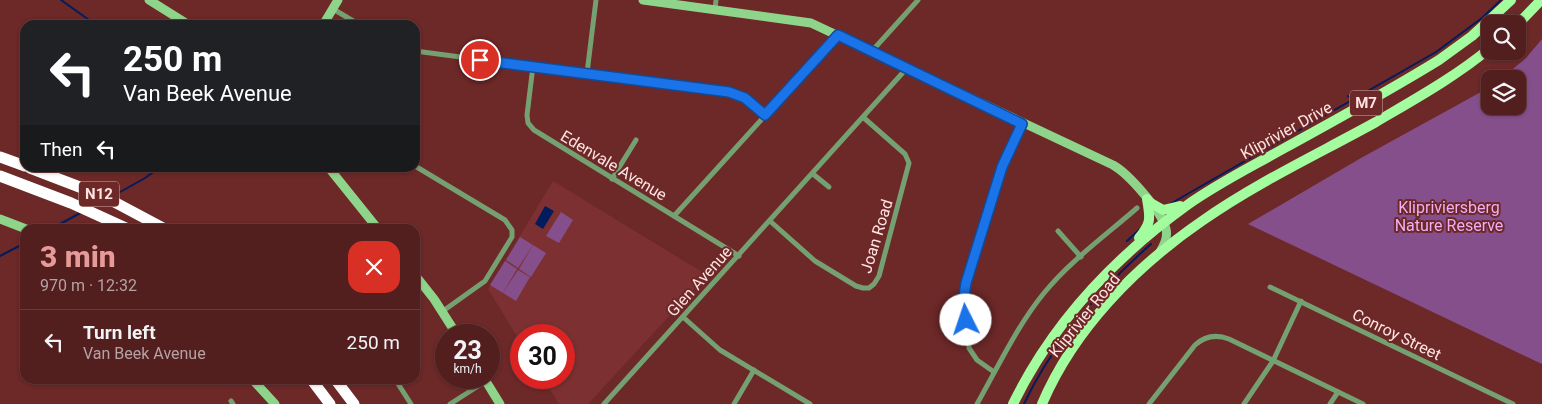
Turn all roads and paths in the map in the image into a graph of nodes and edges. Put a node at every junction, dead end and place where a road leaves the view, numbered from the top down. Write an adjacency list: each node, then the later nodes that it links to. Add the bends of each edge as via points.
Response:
1 (149, 0): 10 (street)
2 (596, 0): 19 (street)
3 (643, 0): 8 (street)
4 (918, 0): 14 (street)
5 (1511, 0): 34 (main road, Kliprivier Drive / M7, via 1472,36 1439,60)
6 (1540, 0): 9 (main road)
7 (335, 4): 11 (street); 12 (street)
8 (716, 5): 13 (street, via 805,21)
9 (1526, 15)
10 (181, 20)
11 (326, 20)
12 (354, 20)
13 (838, 35): 14 (street); 20 (street)
14 (872, 51): 18 (street)
15 (420, 52): 17 (street)
16 (1481, 55): 45 (main road, M7, via 1405,105 1228,204)
17 (534, 66): 19 (street); 31 (street, Edenvale Avenue, via 527,115 531,127)
18 (907, 68): 21 (street, Glen Avenue); 22 (street)
19 (587, 73): 20 (street, via 735,93)
20 (765, 115): 36 (street)
21 (864, 118): 29 (street, Glen Avenue); 38 (street, Joan Road, via 905,154 909,163 877,281 869,288 850,283 810,258)
22 (1022, 124): 33 (street, via 1120,169); 57 (street, via 1002,167 964,296 969,348 977,360)
23 (636, 140): 31 (street)
24 (0, 157): 25 (highway)
25 (20, 164)
26 (420, 169): 52 (street, via 505,220 512,230 512,237 485,281)
27 (40, 172): 41 (highway, N12, via 103,196)
28 (333, 172): 42 (street)
29 (813, 174): 32 (street); 38 (street, Glen Avenue)
30 (0, 176): 40 (highway, N12)
31 (612, 178): 36 (street, Edenvale Avenue)
32 (828, 188)
33 (1148, 200): 34 (main road, via 1163,210); 39 (street); 46 (main road, via 1149,224)
34 (1187, 206): 39 (main road, Kliprivier Drive / M7)
35 (1137, 208): 48 (street)
36 (674, 216): 47 (street, Edenvale Avenue)
37 (0, 221): 43 (street)
38 (770, 221): 47 (street, Glen Avenue)
39 (1163, 223): 45 (street, via 1166,239); 46 (main road, Kliprivier Drive / M7)
40 (117, 224)
41 (156, 224)
42 (374, 224)
43 (20, 228)
44 (1058, 231): 48 (street)
45 (1160, 252): 77 (main road, Kliprivier Road / M7, via 1115,296 1075,344)
46 (1126, 254): 76 (main road, Kliprivier Road / M7, via 1076,306 1037,361)
47 (739, 256): 53 (street, Glen Avenue)
48 (1081, 257): 57 (street, via 1043,294)
49 (420, 281): 52 (street)
50 (1270, 287): 51 (street, Conroy Street)
51 (1300, 301): 55 (street); 82 (street, Conroy Street)
52 (443, 311): 54 (street)
53 (683, 317): 56 (street, via 720,350); 72 (street, Glen Avenue)
54 (451, 324)
55 (1273, 361): 65 (street); 78 (street, via 1222,337 1205,338 1192,348); 79 (street)
56 (754, 370): 73 (street); 74 (street)
57 (994, 372): 75 (street)
58 (257, 384): 66 (street)
59 (260, 384): 66 (street)
60 (315, 384): 67 (highway)
61 (339, 384): 68 (highway)
62 (398, 384): 69 (street)
63 (471, 389): 70 (street)
64 (491, 389): 71 (street)
65 (1338, 392): 80 (street); 81 (street)
66 (277, 404)
67 (330, 404)
68 (354, 404)
69 (411, 404)
70 (450, 404)
71 (500, 404)
72 (604, 404)
73 (734, 404)
74 (810, 404)
75 (977, 404)
76 (1013, 404)
77 (1042, 404)
78 (1149, 404)
79 (1244, 404)
80 (1330, 404)
81 (1363, 404)
82 (1513, 404)

